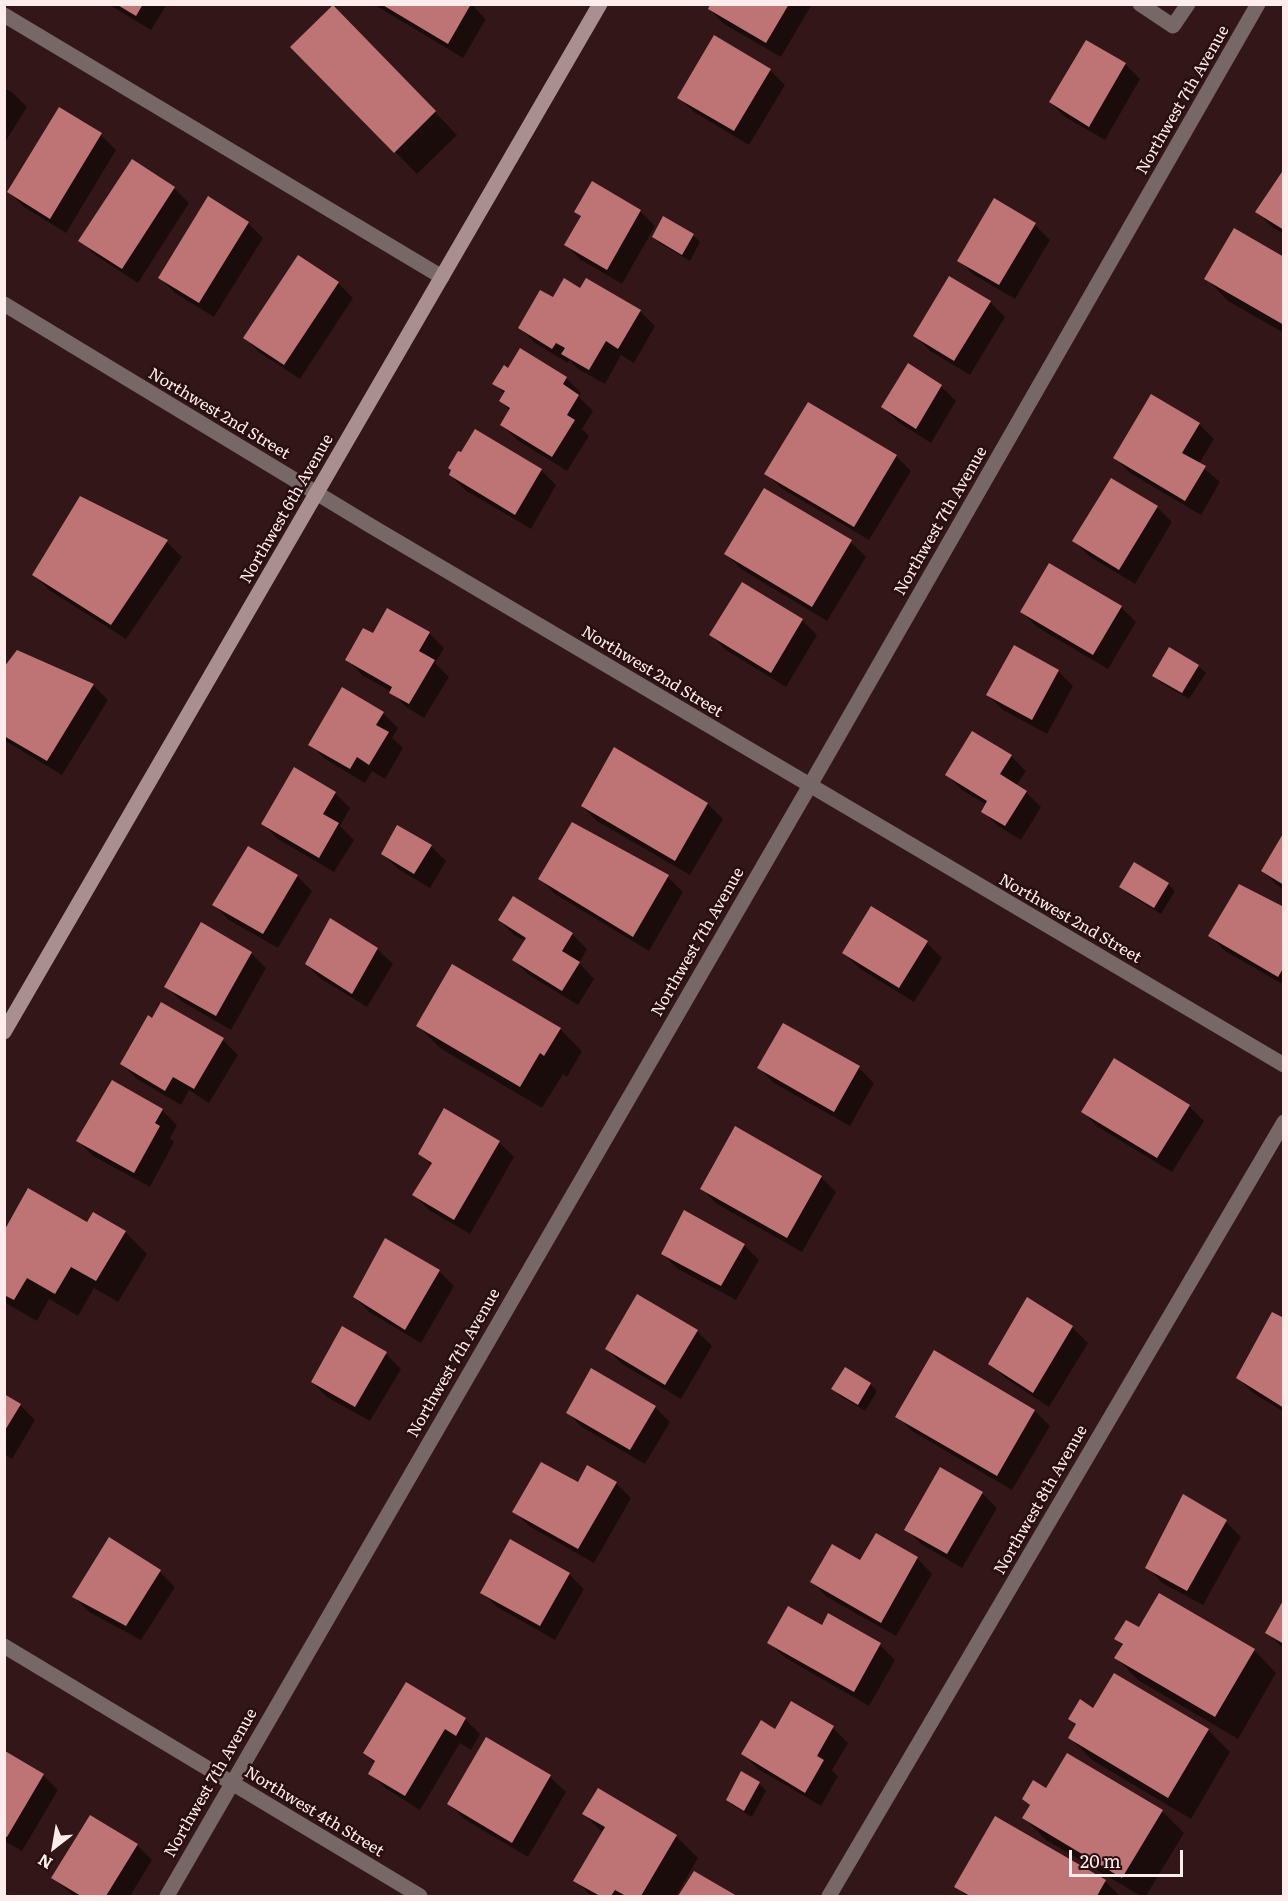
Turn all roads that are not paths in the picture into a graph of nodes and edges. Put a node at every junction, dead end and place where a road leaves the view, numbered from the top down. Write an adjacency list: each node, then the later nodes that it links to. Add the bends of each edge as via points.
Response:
1 (600, 4): 6 (street, Northwest 6th Avenue)
2 (1140, 4): 3 (street, via 1173,26)
3 (1188, 4)
4 (1258, 4): 9 (street, Northwest 7th Avenue)
5 (4, 15): 6 (street)
6 (442, 277): 8 (street, Northwest 6th Avenue)
7 (4, 304): 8 (street, Northwest 2nd Street)
8 (317, 494): 9 (street, Northwest 2nd Street); 10 (street, Northwest 6th Avenue)
9 (809, 787): 11 (street, Northwest 2nd Street); 14 (street, Northwest 7th Avenue)
10 (4, 1032)
11 (1284, 1065)
12 (1284, 1122): 17 (street, Northwest 8th Avenue)
13 (4, 1646): 14 (street, Northwest 4th Street)
14 (231, 1783): 15 (street, Northwest 7th Avenue); 16 (street, Northwest 4th Street)
15 (166, 1896)
16 (420, 1896)
17 (829, 1896)

